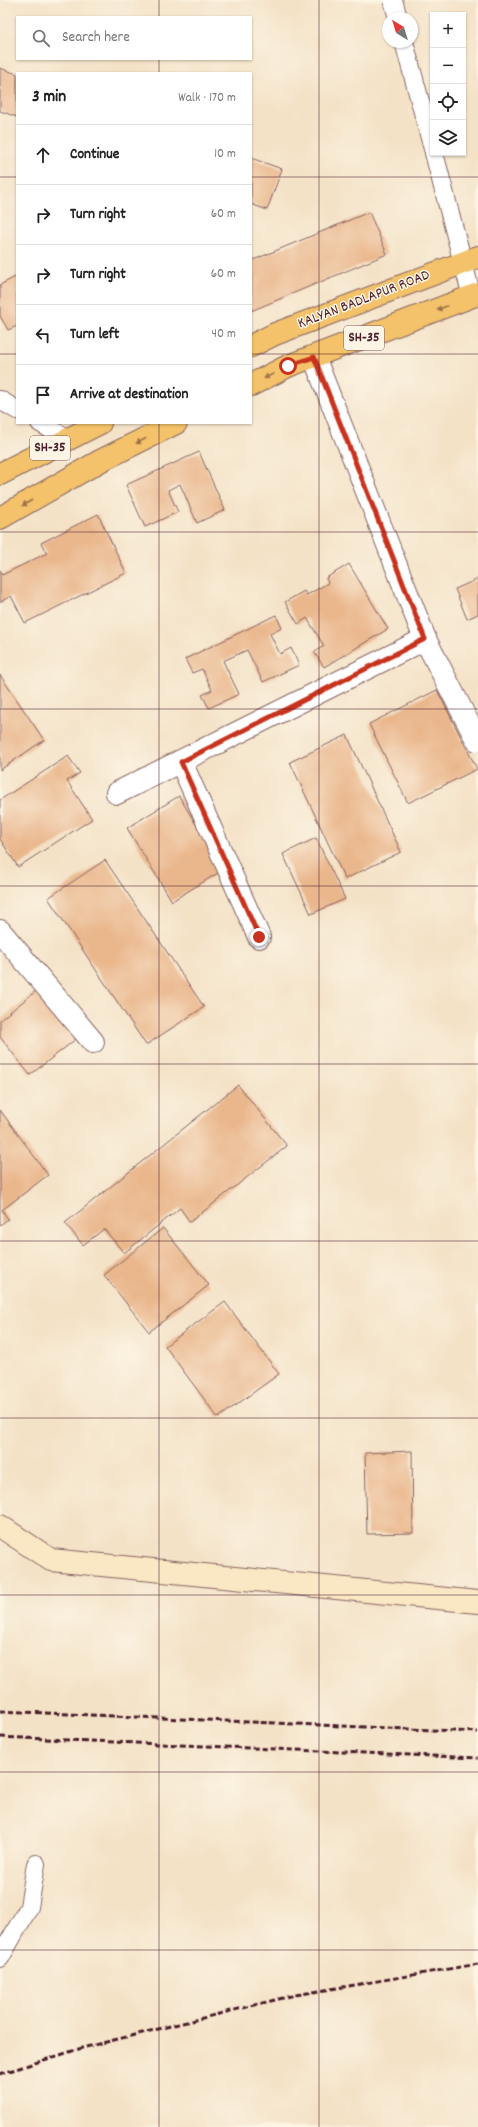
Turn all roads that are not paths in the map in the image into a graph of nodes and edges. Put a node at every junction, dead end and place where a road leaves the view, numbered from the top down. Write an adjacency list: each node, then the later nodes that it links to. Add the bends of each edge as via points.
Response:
1 (393, 0): 2 (lane)
2 (396, 12)
3 (406, 48): 4 (lane)
4 (430, 137)
5 (435, 156): 6 (lane)
6 (471, 259): 7 (lane); 8 (main road, KALYAN BADLAPUR ROAD / SH-35, via 275,334)
7 (475, 295): 9 (main road, SH-35, one-way to 9)
8 (252, 346)
9 (314, 357): 10 (main road, SH-35, one-way to 10, via 288,366); 19 (street)
10 (252, 384)
11 (0, 400): 12 (lane)
12 (16, 409)
13 (42, 424): 16 (lane)
14 (98, 424): 16 (main road, SH-35)
15 (174, 424): 18 (main road, SH-35, one-way to 18, via 100,461)
16 (68, 439): 17 (main road, SH-35)
17 (0, 474)
18 (0, 518)
19 (425, 639): 20 (street); 21 (street)
20 (477, 740)
21 (181, 762): 22 (street); 24 (street)
22 (117, 793)
23 (0, 931): 25 (street)
24 (259, 937)
25 (93, 1042)
26 (0, 1526): 27 (main road, via 51,1560)
27 (478, 1602)
28 (36, 1864): 29 (lane, via 29,1907)
29 (0, 1958)

